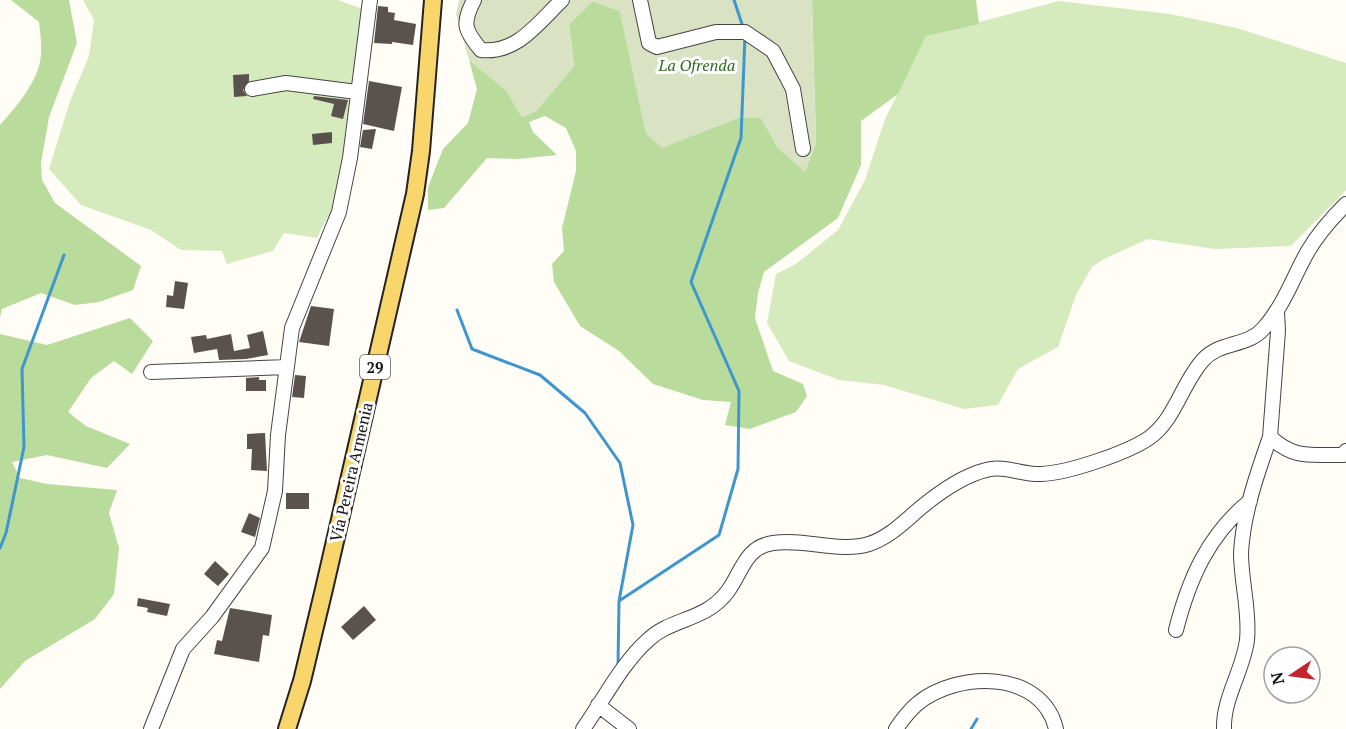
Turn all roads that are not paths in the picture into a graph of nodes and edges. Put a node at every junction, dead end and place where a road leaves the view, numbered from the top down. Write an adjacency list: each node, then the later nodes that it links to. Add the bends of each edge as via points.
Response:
1 (370, 0): 7 (street)
2 (433, 0): 19 (main road, Vía Pereira Armenia / 29, via 415,194 324,590)
3 (474, 0): 4 (street, via 465,18 469,37 481,50 497,52 517,43)
4 (562, 0)
5 (640, 0): 8 (street, via 649,43 657,47 716,32 745,32 773,51 793,89)
6 (252, 89): 7 (street, via 286,83)
7 (357, 92): 11 (street, via 339,212 292,327)
8 (803, 149)
9 (1346, 204): 10 (street, via 1309,249)
10 (1277, 312): 13 (street); 17 (street, via 1256,337 1215,349 1203,360 1165,423 1149,438 1081,468 1040,475 988,469 966,477 889,534 867,544 774,542 756,549 741,566 728,592 700,616 674,623 648,639)
11 (287, 367): 12 (street); 18 (street, via 275,491 262,548 183,649)
12 (151, 372)
13 (1270, 437): 14 (street, via 1294,454); 15 (street)
14 (1345, 455)
15 (1250, 501): 16 (street, via 1216,534 1191,578); 24 (street, via 1241,552 1247,640 1237,681 1226,705)
16 (1176, 630)
17 (598, 705): 20 (street); 21 (street)
18 (152, 729)
19 (287, 729)
20 (583, 729)
21 (629, 729)
22 (896, 729): 23 (street, via 916,704 934,693 992,679 1024,690 1043,702)
23 (1056, 729)
24 (1224, 729)

